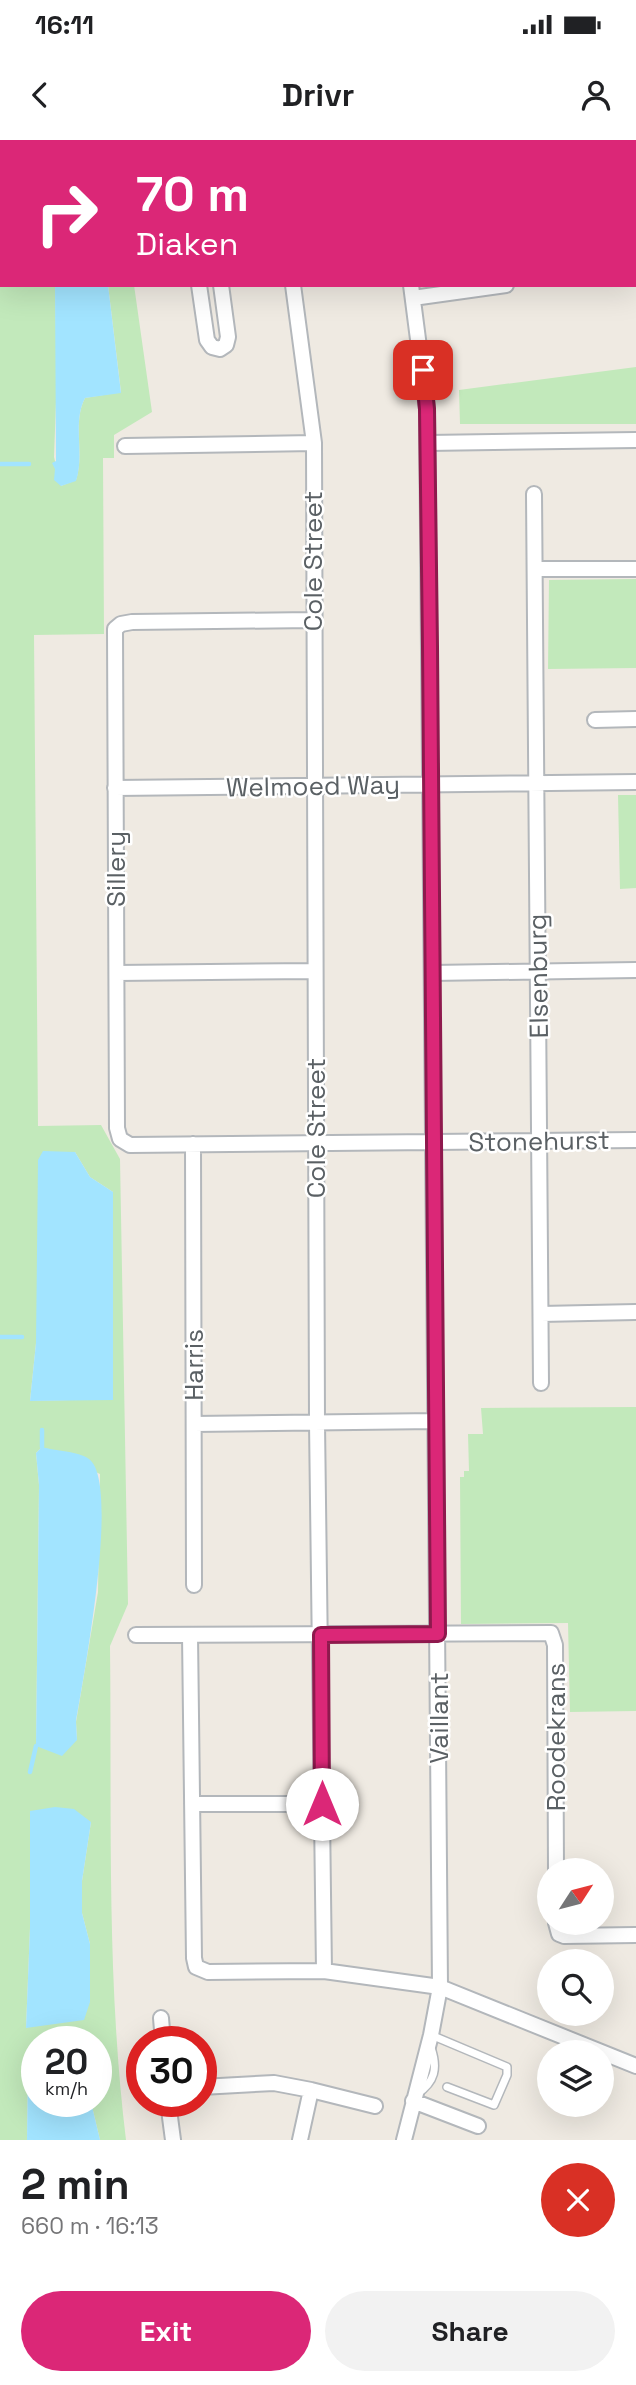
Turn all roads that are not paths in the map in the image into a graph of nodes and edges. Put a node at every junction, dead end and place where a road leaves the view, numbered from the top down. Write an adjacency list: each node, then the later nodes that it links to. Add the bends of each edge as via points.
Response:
1 (199, 287): 2 (street, via 207,340 220,349 229,337)
2 (221, 287)
3 (293, 287): 7 (street, Cole Street)
4 (479, 287): 5 (street)
5 (412, 292): 8 (street, Vaillant)
6 (636, 440): 8 (street)
7 (314, 443): 9 (street); 13 (street, Cole Street)
8 (428, 443): 19 (street, Vaillant)
9 (125, 446)
10 (534, 494): 11 (street, Elsenburg)
11 (535, 569): 12 (street); 17 (street, Elsenburg)
12 (636, 569)
13 (312, 620): 18 (street, Cole Street); 20 (street, Sillery, via 118,625 114,635)
14 (636, 719): 15 (street)
15 (595, 720)
16 (636, 782): 17 (street, Welmoed Way)
17 (536, 783): 19 (street, Welmoed Way); 23 (street, Elsenburg)
18 (314, 785): 19 (street, Welmoed Way); 20 (street, Welmoed Way); 22 (street, Cole Street)
19 (432, 785): 25 (street, Vaillant)
20 (115, 788): 24 (street, Sillery)
21 (636, 970): 23 (street)
22 (315, 971): 24 (street); 30 (street, Cole Street)
23 (538, 971): 25 (street); 28 (street, Elsenburg)
24 (117, 973): 26 (street, Sillery)
25 (432, 973): 29 (street, Vaillant)
26 (117, 1128): 31 (street, Stonehurst, via 127,1145)
27 (636, 1140): 28 (street, Stonehurst)
28 (540, 1141): 29 (street, Stonehurst); 33 (street, Elsenburg)
29 (434, 1142): 30 (street, Stonehurst); 35 (street, Vaillant)
30 (316, 1143): 31 (street, Stonehurst); 36 (street, Cole Street)
31 (193, 1144): 37 (street, Harris)
32 (636, 1312): 33 (street)
33 (541, 1314): 34 (street, Elsenburg)
34 (541, 1383)
35 (435, 1421): 36 (street); 39 (street, Vaillant)
36 (317, 1423): 37 (street); 42 (street, Cole Street)
37 (194, 1424): 38 (street, Harris)
38 (194, 1585)
39 (438, 1634): 42 (street); 45 (street, Roodekrans, via 548,1633 554,1637); 49 (street, Vaillant)
40 (136, 1635): 41 (street)
41 (190, 1635): 42 (street); 43 (street)
42 (321, 1635): 44 (street, Cole Street)
43 (192, 1804): 44 (street); 48 (street, via 194,1958 199,1969)
44 (322, 1804): 48 (street, Cole Street)
45 (556, 1858)
46 (614, 1935): 47 (street)
47 (636, 1935)
48 (324, 1971): 49 (street)
49 (440, 1987): 52 (street, Vaillant); 53 (street)
50 (161, 2018): 51 (street)
51 (162, 2026)
52 (430, 2040): 55 (lane, via 507,2067 508,2075 494,2105); 57 (street, Vaillant)
53 (636, 2066)
54 (217, 2086): 56 (street, via 274,2083)
55 (447, 2087)
56 (311, 2090): 58 (street); 62 (street)
57 (414, 2098): 60 (street); 63 (street, Vaillant)
58 (375, 2106)
59 (171, 2117): 61 (street)
60 (478, 2126)
61 (173, 2140)
62 (300, 2140)
63 (404, 2140)

